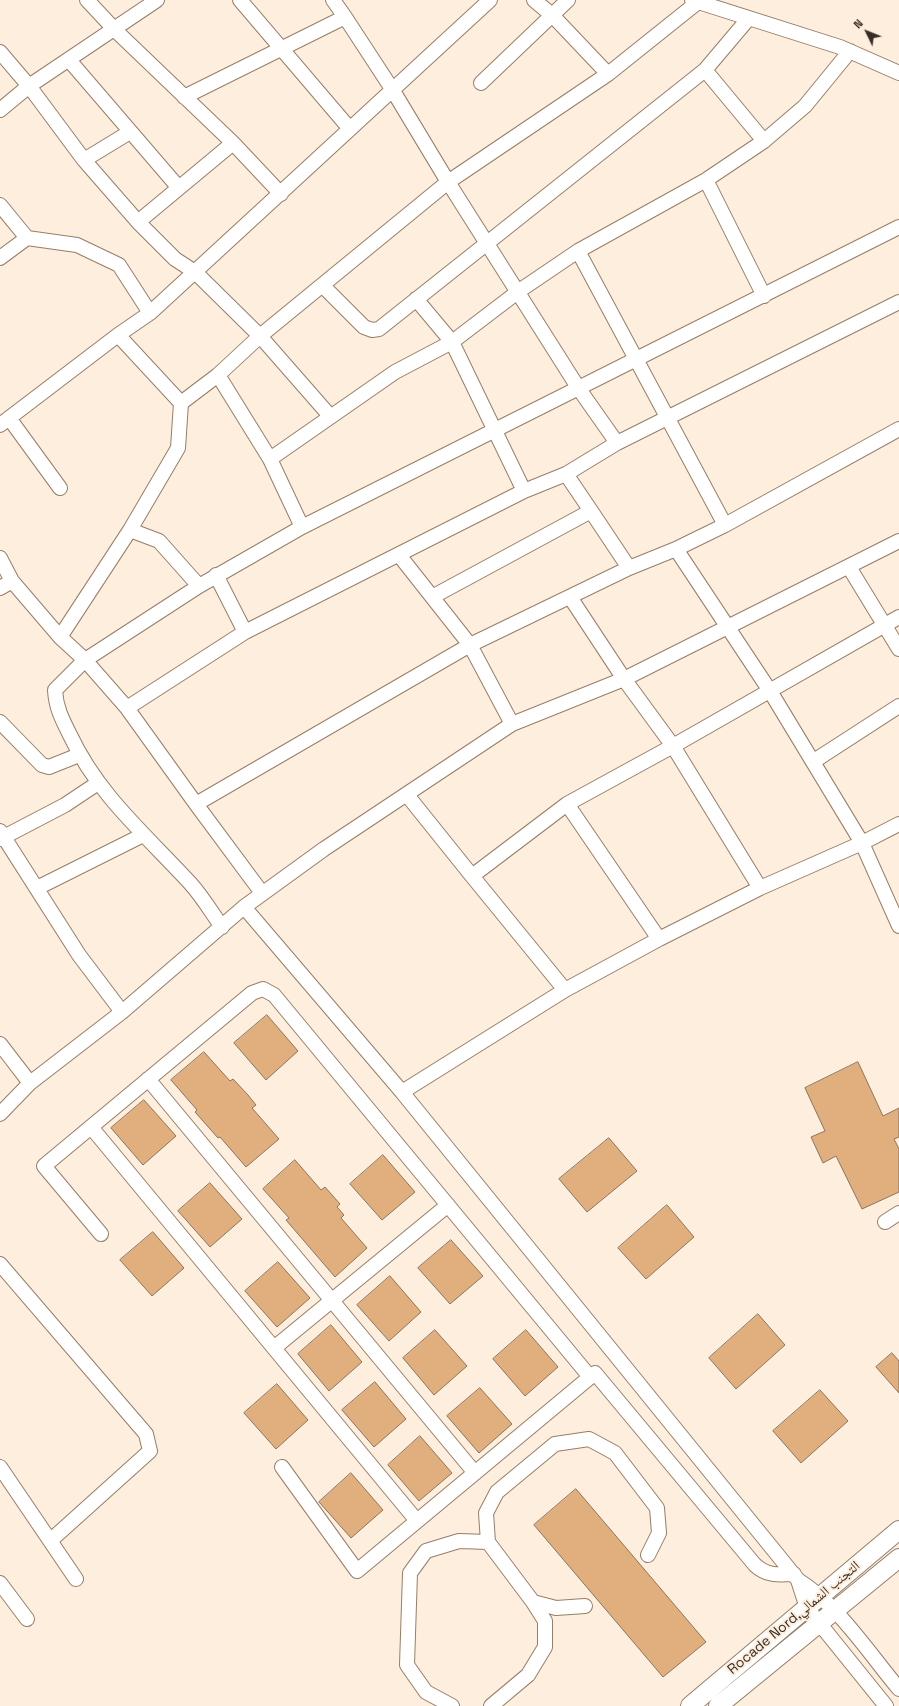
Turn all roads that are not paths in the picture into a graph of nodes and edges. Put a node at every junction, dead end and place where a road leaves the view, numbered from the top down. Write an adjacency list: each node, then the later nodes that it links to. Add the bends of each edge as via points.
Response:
1 (88, 0): 12 (street)
2 (157, 0): 12 (street)
3 (240, 0): 13 (street)
4 (333, 0): 10 (street)
5 (490, 0): 22 (street)
6 (534, 0): 9 (street)
7 (568, 0): 9 (street)
8 (695, 1): 11 (street); 19 (street)
9 (552, 15): 19 (street); 20 (street)
10 (345, 17): 13 (street); 22 (street)
11 (749, 18): 14 (street); 17 (street)
12 (115, 30): 16 (street); 23 (street)
13 (282, 48): 23 (street); 25 (street)
14 (850, 51): 18 (street); 27 (street, via 805,106)
15 (0, 52): 21 (street)
16 (69, 60): 21 (street); 26 (street)
17 (705, 70): 27 (street); 38 (street)
18 (899, 73)
19 (608, 74): 31 (street)
20 (481, 83)
21 (29, 86): 24 (street); 29 (street)
22 (392, 89): 25 (street); 31 (street)
23 (184, 97): 28 (street)
24 (0, 110)
25 (350, 129): 33 (street)
26 (130, 132): 29 (street); 32 (street)
27 (764, 141): 30 (street)
28 (233, 143): 32 (street); 33 (street)
29 (84, 160): 35 (street)
30 (706, 180): 39 (street); 44 (street)
31 (448, 182): 38 (street); 42 (street)
32 (179, 188): 35 (street)
33 (281, 194): 41 (street)
34 (0, 205): 37 (street)
35 (138, 222): 41 (street, via 175,259)
36 (899, 227): 44 (street)
37 (27, 238): 40 (street); 47 (street, via 77,246 119,265)
38 (487, 241): 43 (street); 45 (street)
39 (578, 251): 43 (street); 51 (street)
40 (0, 258)
41 (195, 272): 47 (street); 49 (street)
42 (324, 286): 45 (street, via 364,327 372,330 379,329); 49 (street)
43 (518, 291): 50 (street); 53 (street)
44 (764, 296): 51 (street)
45 (416, 299): 50 (street)
46 (899, 302): 56 (street)
47 (150, 313): 48 (street)
48 (118, 335): 54 (street); 57 (street)
49 (260, 336): 52 (street); 55 (street)
50 (452, 342): 55 (street, via 395,372); 59 (street)
51 (635, 359): 53 (street); 56 (street)
52 (218, 374): 54 (street); 61 (street)
53 (579, 389): 59 (street); 60 (street)
54 (181, 402): 68 (street, via 178,448)
55 (330, 416): 61 (street)
56 (667, 419): 60 (street); 66 (street)
57 (5, 421): 63 (street)
58 (899, 428): 66 (street)
59 (496, 430): 64 (street); 67 (street)
60 (617, 443): 62 (street)
61 (270, 459): 67 (street)
62 (566, 474): 64 (street); 65 (street)
63 (60, 488)
64 (524, 491): 71 (street)
65 (592, 511): 74 (street); 79 (street)
66 (725, 525): 70 (street)
67 (302, 527): 75 (street)
68 (130, 530): 77 (street, via 159,541); 85 (street)
69 (899, 541): 73 (street)
70 (676, 549): 74 (street); 83 (street)
71 (399, 555): 79 (street); 84 (street)
72 (0, 558): 76 (street)
73 (849, 567): 82 (street); 83 (street)
74 (629, 568): 80 (street)
75 (216, 575): 77 (street); 84 (street)
76 (12, 581): 78 (street); 85 (street)
77 (199, 586): 88 (street)
78 (0, 588)
79 (432, 597): 86 (street)
80 (570, 597): 86 (street); 89 (street)
81 (899, 617): 82 (street)
82 (884, 625): 87 (street); 90 (street)
83 (728, 628): 89 (street); 90 (street)
84 (245, 632): 92 (street)
85 (60, 637): 88 (street)
86 (470, 645): 94 (street); 100 (street)
87 (899, 649)
88 (85, 660): 92 (street); 96 (street, via 55,690 56,706)
89 (624, 679): 94 (street); 95 (street)
90 (770, 691): 95 (street); 97 (street)
91 (899, 706): 97 (street)
92 (127, 708): 100 (street)
93 (0, 722): 96 (street, via 42,765 49,767)
94 (512, 724): 99 (street)
95 (673, 746): 101 (street); 108 (street)
96 (79, 755): 98 (street)
97 (814, 761): 105 (street)
98 (98, 783): 103 (street, via 65,805); 104 (street)
99 (407, 795): 106 (street); 109 (street)
100 (196, 804): 109 (street)
101 (567, 804): 106 (street); 113 (street)
102 (899, 824): 105 (street)
103 (2, 836): 107 (street)
104 (143, 836): 107 (street); 112 (street, via 190,884)
105 (862, 843): 108 (street); 111 (street)
106 (472, 876): 114 (street)
107 (37, 888): 115 (street, via 79,955)
108 (760, 888): 113 (street)
109 (262, 893): 110 (street)
110 (244, 907): 112 (street); 119 (street)
111 (899, 926)
112 (222, 927): 115 (street)
113 (659, 939): 114 (street)
114 (565, 990): 119 (street)
115 (122, 1012): 118 (street)
116 (0, 1044): 118 (street)
117 (148, 1079): 121 (street); 122 (street, via 252,993 263,989 274,995); 127 (street)
118 (30, 1083): 120 (street)
119 (402, 1092): 139 (street)
120 (0, 1114)
121 (91, 1127): 125 (street, via 44,1166); 128 (street)
122 (448, 1205): 127 (street); 129 (street)
123 (899, 1213): 124 (street)
124 (885, 1222)
125 (100, 1234)
126 (0, 1264): 135 (street, via 146,1434 150,1451)
127 (332, 1301): 128 (street); 132 (street)
128 (274, 1348): 133 (street)
129 (590, 1377): 132 (street); 139 (street, via 595,1373 755,1565 771,1575)
130 (0, 1467): 135 (street)
131 (282, 1467): 133 (street, via 357,1571)
132 (475, 1473): 133 (street)
133 (417, 1521)
134 (899, 1530): 143 (main road, Rocade Nord,التجنب الشمالي)
135 (50, 1541): 140 (street)
136 (488, 1542): 137 (street, via 486,1513 496,1492 555,1444 589,1439 615,1453 657,1508 659,1533); 142 (street); 149 (street, via 460,1541 426,1551 410,1573 407,1665 426,1692)
137 (648, 1555)
138 (899, 1558): 145 (main road, Rocade Nord,التجنب الشمالي)
139 (796, 1577): 143 (street)
140 (76, 1579)
141 (0, 1583): 146 (street)
142 (533, 1602): 144 (street, via 556,1608); 150 (street, via 545,1621 545,1647 528,1675)
143 (814, 1602): 145 (street); 147 (street); 151 (main road, Rocade Nord,التجنب الشمالي)
144 (585, 1606)
145 (834, 1610): 147 (main road, Rocade Nord,التجنب الشمالي); 148 (street)
146 (27, 1619)
147 (819, 1622): 152 (main road, Rocade Nord,التجنب الشمالي); 153 (street)
148 (899, 1689)
149 (452, 1706)
150 (491, 1706)
151 (690, 1706)
152 (718, 1706)
153 (886, 1706)

